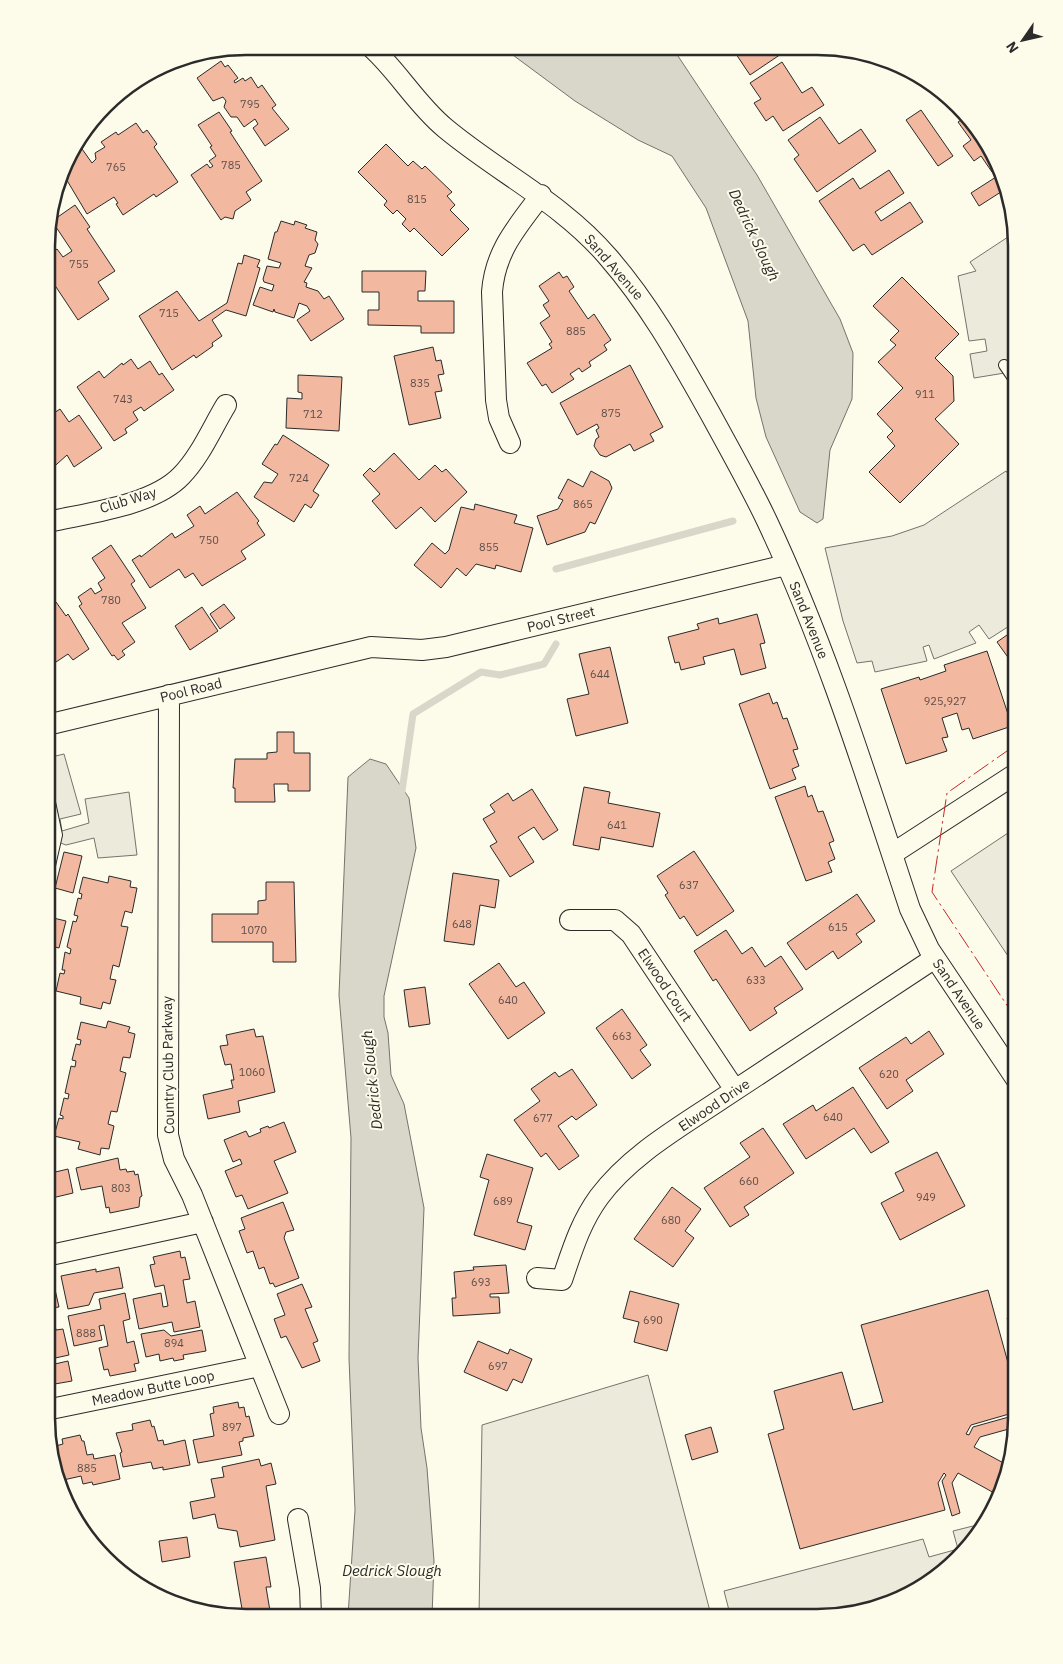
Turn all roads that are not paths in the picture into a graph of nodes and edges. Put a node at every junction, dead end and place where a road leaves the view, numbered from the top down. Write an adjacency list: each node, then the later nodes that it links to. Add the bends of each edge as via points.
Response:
1 (378, 55): 2 (street, Sand Avenue, via 444,127)
2 (541, 196): 6 (street, via 509,239 493,274 496,400); 8 (street, Sand Avenue, via 591,239 645,303 728,446)
3 (1004, 365): 4 (lane)
4 (1008, 371)
5 (226, 405): 7 (street, Club Way, via 190,465 171,485 138,500)
6 (510, 443)
7 (55, 520)
8 (786, 565): 9 (street, Pool Street, via 446,647 422,650 371,647); 15 (street, Sand Avenue, via 824,655)
9 (334, 655): 10 (street, Pool Road)
10 (169, 695): 11 (street, Pool Road); 20 (street, Country Club Parkway, via 168,1135 174,1159)
11 (55, 723)
12 (1008, 778): 15 (street)
13 (55, 826): 14 (lane)
14 (55, 844)
15 (892, 854): 17 (street, Sand Avenue, via 910,909)
16 (570, 920): 19 (street, Elwood Court, via 615,920 626,929)
17 (935, 958): 18 (street, Sand Avenue); 19 (street, Elwood Drive)
18 (1008, 1067)
19 (736, 1090): 22 (street, Elwood Drive, via 649,1149 613,1181 584,1223 562,1280)
20 (203, 1222): 21 (street); 23 (street, Country Club Parkway)
21 (55, 1254)
22 (537, 1278)
23 (260, 1366): 24 (street, Meadow Butte Loop); 25 (street, Country Club Parkway)
24 (55, 1408)
25 (279, 1414)
26 (298, 1520): 27 (street)
27 (311, 1609)

